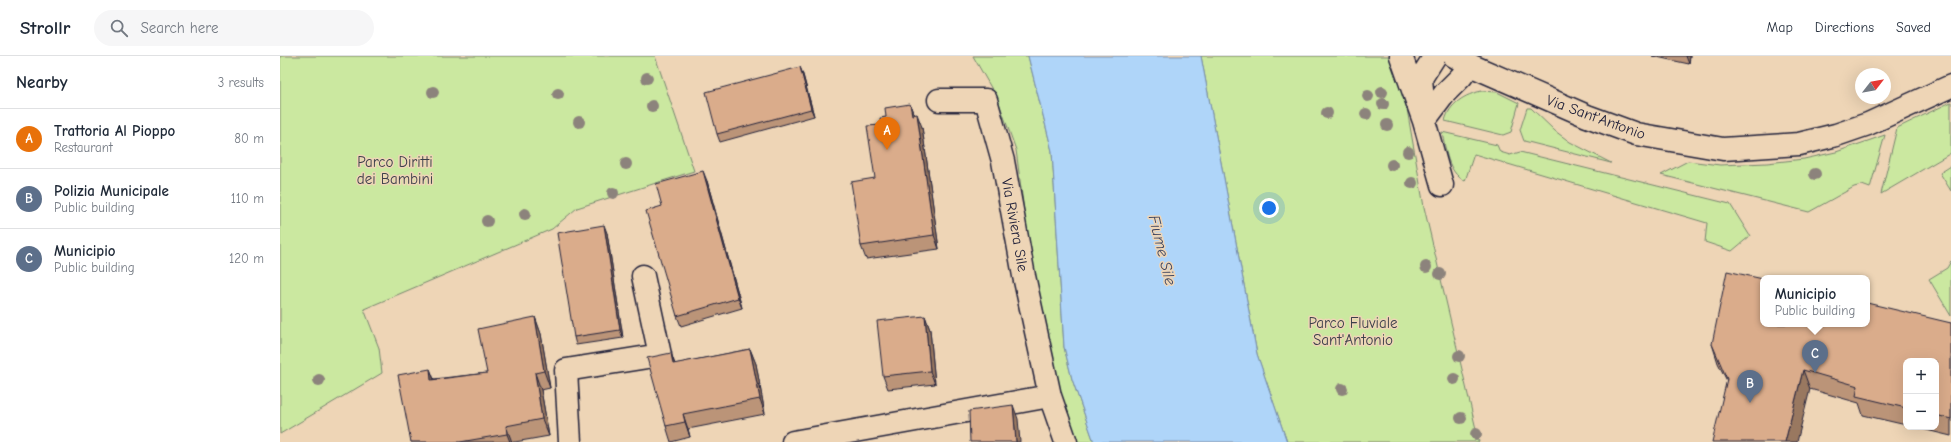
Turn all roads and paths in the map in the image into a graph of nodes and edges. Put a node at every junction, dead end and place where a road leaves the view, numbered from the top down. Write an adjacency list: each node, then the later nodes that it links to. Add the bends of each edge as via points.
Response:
1 (1401, 56): 6 (street)
2 (1435, 56): 6 (street, via 1421,78)
3 (1462, 61): 4 (street, Via Sant'Antonio, via 1587,116 1636,134 1724,148 1798,144 1836,135 1868,124); 6 (street, via 1462,77 1445,93)
4 (1951, 86)
5 (939, 100): 9 (street, Via Riviera Sile, via 986,100 1003,161)
6 (1424, 121): 7 (street)
7 (1442, 185)
8 (643, 276): 10 (street, via 660,355 566,370)
9 (1050, 396): 11 (street); 12 (street, Via Riviera Sile)
10 (570, 442)
11 (793, 442)
12 (1066, 442)

